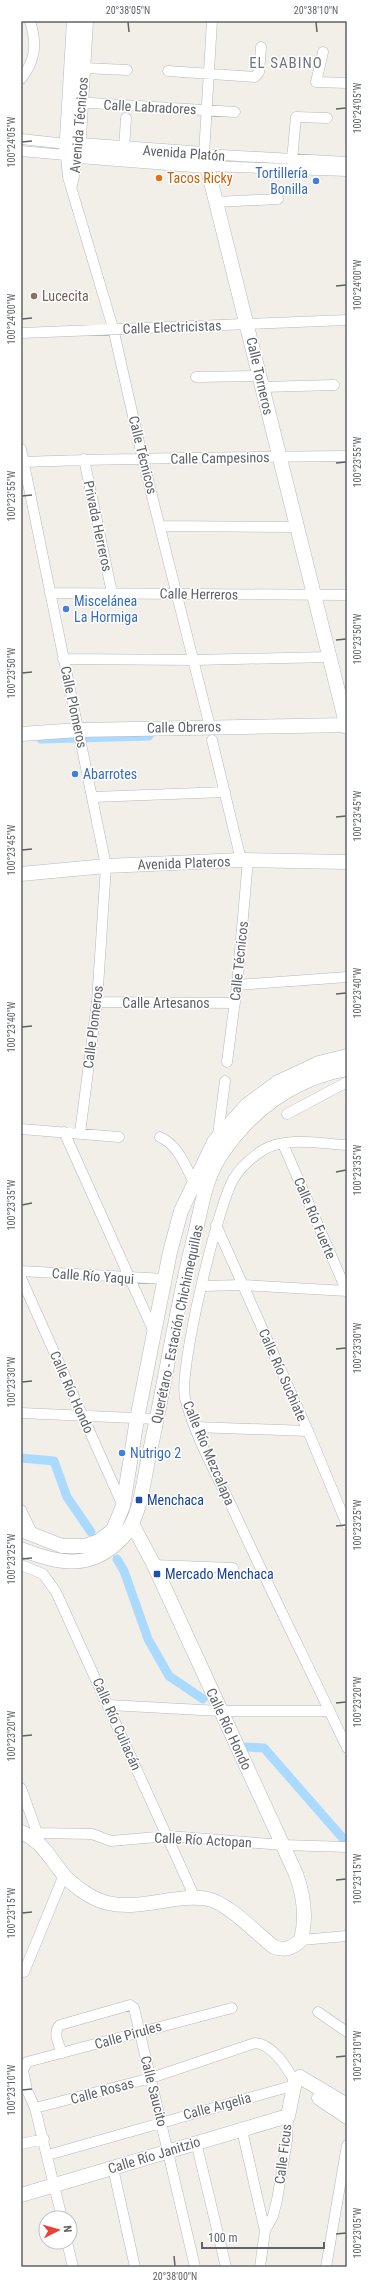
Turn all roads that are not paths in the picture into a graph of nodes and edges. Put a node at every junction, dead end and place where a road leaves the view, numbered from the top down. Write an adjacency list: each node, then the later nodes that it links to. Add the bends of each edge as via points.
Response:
1 (30, 21): 11 (street, via 36,50 30,68)
2 (74, 21): 13 (street, Avenida Técnicos)
3 (86, 21): 7 (street, Avenida Técnicos)
4 (212, 21): 10 (street, Calle Torneros)
5 (261, 47): 10 (street, via 259,72 256,77)
6 (323, 52): 12 (street, via 316,82)
7 (84, 68): 8 (street); 13 (street, Avenida Técnicos)
8 (127, 70)
9 (168, 72): 10 (street)
10 (209, 74): 14 (street, Calle Torneros)
11 (21, 79)
12 (347, 84)
13 (76, 102): 14 (street, Calle Labradores); 20 (street, Avenida Técnicos)
14 (206, 110): 15 (street, Calle Labradores); 22 (street, Calle Torneros)
15 (235, 112)
16 (126, 118): 19 (street, Calle Labradores)
17 (327, 118): 23 (street, via 296,117)
18 (21, 140): 20 (street, Avenida Platón)
19 (124, 148): 20 (street, Avenida Platón); 22 (street, Avenida Platón)
20 (72, 150): 21 (street, Avenida Platón); 22 (street, Avenida Platón); 26 (street, Avenida Técnicos, via 68,177)
21 (21, 151)
22 (205, 160): 23 (street, Avenida Platón); 25 (street, Avenida Platón); 28 (street, Calle Torneros)
23 (292, 160): 24 (street, Avenida Platón)
24 (347, 162)
25 (347, 171)
26 (72, 185): 31 (street, Calle Técnicos)
27 (278, 199): 28 (street)
28 (215, 202): 30 (street, Calle Torneros)
29 (347, 320): 30 (street, Calle Electricistas)
30 (247, 324): 31 (street, Calle Electricistas); 34 (street, Calle Torneros)
31 (113, 328): 32 (street, Calle Electricistas); 40 (street, Calle Técnicos)
32 (21, 333)
33 (196, 376): 34 (street)
34 (261, 382): 35 (street); 38 (street, Calle Torneros)
35 (334, 385)
36 (21, 449): 41 (street, Calle Plomeros)
37 (347, 456): 38 (street, Calle Campesinos)
38 (279, 457): 40 (street, Calle Campesinos); 43 (street, Calle Torneros)
39 (84, 459): 40 (street, Calle Campesinos); 41 (street, Calle Campesinos); 45 (street, Privada Herreros)
40 (143, 460): 42 (street, Calle Técnicos)
41 (22, 462): 44 (street, Calle Plomeros)
42 (161, 526): 43 (street); 46 (street, Calle Técnicos)
43 (297, 527): 48 (street, Calle Torneros)
44 (50, 593): 45 (street, Calle Herreros); 50 (street, Calle Plomeros)
45 (112, 593): 46 (street, Calle Herreros)
46 (177, 593): 48 (street, Calle Herreros); 51 (street, Calle Técnicos)
47 (347, 595): 48 (street, Calle Herreros)
48 (314, 596): 49 (street, Calle Torneros)
49 (329, 657): 51 (street); 52 (street, Calle Torneros)
50 (63, 659): 51 (street); 55 (street, Calle Plomeros)
51 (194, 660): 53 (street, Calle Técnicos)
52 (347, 726): 53 (street, Calle Obreros)
53 (211, 733): 55 (street, Calle Obreros); 56 (street, Calle Técnicos)
54 (21, 734): 55 (street, Calle Obreros)
55 (80, 734): 57 (street, Calle Plomeros)
56 (225, 792): 57 (street); 58 (street, Calle Técnicos)
57 (92, 797): 60 (street, Calle Plomeros)
58 (245, 860): 59 (street, Avenida Plateros); 60 (street, Avenida Plateros); 63 (street, Calle Técnicos)
59 (347, 862)
60 (106, 866): 61 (street, Avenida Plateros); 64 (street, Calle Plomeros)
61 (21, 874)
62 (347, 977): 63 (street)
63 (237, 986): 65 (street, Calle Técnicos)
64 (97, 1002): 65 (street, Calle Artesanos); 72 (street, Calle Plomeros)
65 (235, 1003): 66 (street, Calle Técnicos)
66 (228, 1062)
67 (347, 1070): 69 (street); 73 (street, Querétaro - Estación Chichimequillas, via 319,1063 278,1082 247,1105); 87 (street, Querétaro - Estación Chichimequillas, via 301,1082 278,1096 240,1129 218,1159 206,1189 189,1256)
68 (225, 1081): 73 (street)
69 (287, 1114)
70 (21, 1128): 71 (street)
71 (64, 1132): 72 (street); 82 (street)
72 (80, 1133): 74 (street)
73 (218, 1135): 78 (street, Querétaro - Estación Chichimequillas)
74 (119, 1137)
75 (160, 1137): 78 (street, via 169,1141 178,1152)
76 (284, 1144): 77 (street, Calle Río Mezcalapa); 79 (street, Calle Río Mezcalapa, via 265,1149 245,1164 233,1180); 86 (street, Calle Río Fuerte)
77 (347, 1145)
78 (194, 1182): 83 (street, Querétaro - Estación Chichimequillas, via 181,1211)
79 (216, 1225): 84 (street, Calle Río Suchiate); 85 (street, Calle Río Mezcalapa)
80 (21, 1271): 82 (street, Calle Río Yaqui)
81 (21, 1278): 91 (street, Calle Río Hondo)
82 (129, 1278): 83 (street, Calle Río Yaqui); 88 (street)
83 (165, 1279): 88 (street, Querétaro - Estación Chichimequillas)
84 (242, 1285): 85 (street); 86 (street); 95 (street, Calle Río Suchiate)
85 (203, 1286): 89 (street, Calle Río Mezcalapa)
86 (347, 1291)
87 (175, 1329): 89 (street); 93 (street, Querétaro - Estación Chichimequillas)
88 (154, 1332): 92 (street, Querétaro - Estación Chichimequillas)
89 (192, 1333): 94 (street, Calle Río Mezcalapa, via 184,1382 185,1396)
90 (21, 1413): 91 (street)
91 (84, 1416): 92 (street); 96 (street, Calle Río Hondo)
92 (137, 1419): 93 (street); 96 (street, Querétaro - Estación Chichimequillas)
93 (157, 1419): 98 (street, Querétaro - Estación Chichimequillas)
94 (195, 1427): 95 (street); 107 (street, Calle Río Mezcalapa, via 260,1569)
95 (308, 1431): 99 (street, Calle Río Suchiate)
96 (123, 1506): 100 (street, Querétaro - Estación Chichimequillas, via 113,1530 99,1541 85,1546 62,1546)
97 (21, 1510): 100 (street)
98 (132, 1524): 101 (street, Querétaro - Estación Chichimequillas, via 122,1538 103,1552 84,1560 61,1562 45,1559); 103 (street, Calle Río Hondo)
99 (347, 1526)
100 (27, 1533)
101 (21, 1549)
102 (21, 1565): 105 (street, Calle Río Culiacán, via 43,1574 56,1592)
103 (154, 1565): 104 (street); 106 (street, Calle Río Hondo)
104 (233, 1568)
105 (109, 1705): 106 (street); 111 (street, Calle Río Culiacán)
106 (220, 1711): 107 (street); 113 (street, Calle Río Hondo)
107 (330, 1711): 108 (street, Calle Río Mezcalapa)
108 (347, 1748)
109 (21, 1788): 112 (street)
110 (21, 1832): 112 (street, Calle Río Actopan)
111 (168, 1836): 112 (street, Calle Río Actopan, via 111,1841 92,1834); 113 (street, Calle Río Actopan); 116 (street, Calle Río Culiacán)
112 (39, 1838): 115 (street)
113 (282, 1845): 114 (street, Calle Río Actopan); 118 (street, Calle Río Hondo, via 301,1890 305,1921)
114 (347, 1847)
115 (64, 1875): 116 (street, via 85,1892 108,1903 137,1904); 119 (street)
116 (195, 1898): 118 (street, via 209,1899 224,1907 281,1950 290,1949)
117 (347, 1936): 118 (street)
118 (302, 1940)
119 (24, 1972)
120 (232, 2008): 122 (street, Calle Pirules)
121 (318, 2012): 123 (street)
122 (140, 2031): 124 (street, Calle Pirules); 124 (street, Calle Saucito, via 134,2008 130,2006 60,2025 56,2034); 125 (street, Calle Saucito)
123 (347, 2032)
124 (62, 2053): 127 (street, Calle Pirules, via 27,2062 23,2070)
125 (151, 2078): 126 (street, Calle Rosas, via 260,2044 279,2058); 129 (street, Calle Rosas); 132 (street, Calle Saucito)
126 (295, 2079): 128 (street); 130 (street, Calle Ficus); 131 (street); 132 (street, Calle Argelia)
127 (24, 2091): 129 (street)
128 (347, 2105)
129 (35, 2108): 134 (street)
130 (288, 2116): 133 (street, Calle Río Janitzio); 144 (street, Calle Ficus, via 287,2141 277,2200 273,2216)
131 (347, 2117)
132 (162, 2121): 138 (street, Calle Saucito); 139 (street, Calle Argelia)
133 (242, 2130): 135 (street, Calle Río Janitzio); 144 (street, Calle Ficus)
134 (44, 2139): 136 (street); 139 (street)
135 (196, 2142): 138 (street, Calle Río Janitzio); 149 (street)
136 (21, 2144)
137 (347, 2145): 151 (street)
138 (169, 2150): 140 (street, Calle Río Janitzio); 148 (street, Calle Saucito)
139 (48, 2155): 141 (street)
140 (113, 2168): 141 (street, Calle Río Janitzio); 147 (street)
141 (54, 2186): 142 (street, Calle Río Janitzio); 143 (street)
142 (21, 2195)
143 (60, 2210)
144 (265, 2231): 150 (street, Calle Ficus)
145 (69, 2250): 146 (street)
146 (72, 2267)
147 (135, 2267)
148 (195, 2267)
149 (226, 2267)
150 (260, 2267)
151 (326, 2267)

